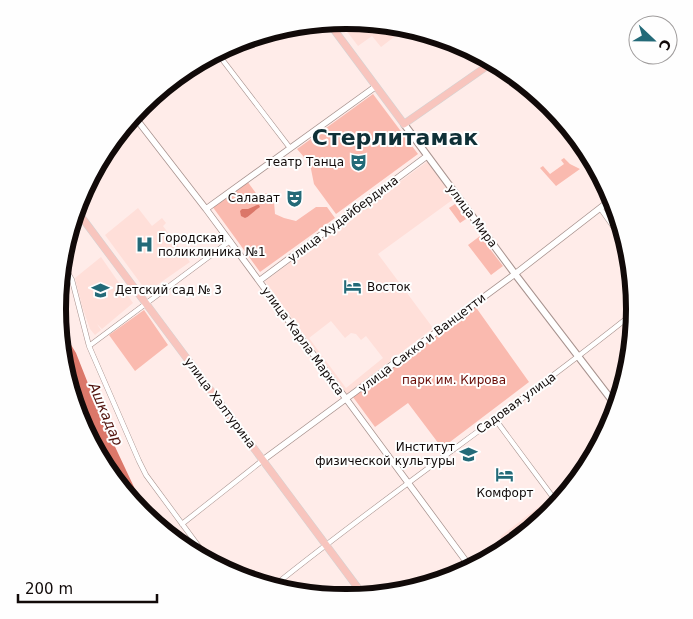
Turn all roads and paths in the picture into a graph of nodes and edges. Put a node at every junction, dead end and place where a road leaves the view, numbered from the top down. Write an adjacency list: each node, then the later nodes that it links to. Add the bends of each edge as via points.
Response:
1 (334, 29): 5 (main road, улица Мира)
2 (221, 58): 8 (street)
3 (482, 64): 7 (main road)
4 (487, 66): 7 (main road)
5 (375, 87): 7 (main road, улица Мира); 8 (street)
6 (138, 121): 12 (street, улица Карла Маркса)
7 (403, 123): 9 (main road, улица Мира)
8 (290, 148): 12 (street)
9 (427, 156): 17 (main road, улица Мира); 18 (street, улица Худайбердина)
10 (606, 203): 11 (street, улица Сакко и Ванцетти)
11 (600, 208): 14 (street); 17 (street, улица Сакко и Ванцетти)
12 (206, 209): 15 (street, улица Карла Маркса)
13 (82, 217): 19 (main road, улица Халтурина)
14 (616, 230)
15 (230, 242): 18 (street, улица Карла Маркса); 19 (street)
16 (68, 273): 21 (street)
17 (515, 274): 22 (main road, улица Мира); 23 (street, улица Сакко и Ванцетти)
18 (259, 282): 23 (street, улица Карла Маркса)
19 (146, 304): 21 (street); 26 (main road, улица Халтурина)
20 (627, 318): 22 (street, Садовая улица)
21 (89, 346): 29 (street, via 146,475)
22 (579, 356): 24 (main road, улица Мира); 25 (street, Садовая улица)
23 (346, 400): 26 (street, улица Сакко и Ванцетти); 27 (street, улица Карла Маркса)
24 (612, 401)
25 (495, 419): 27 (street, Садовая улица); 28 (street)
26 (263, 460): 29 (street, улица Сакко и Ванцетти); 30 (main road, улица Халтурина)
27 (407, 483): 30 (street, Садовая улица); 32 (street, улица Карла Маркса)
28 (554, 499)
29 (182, 524): 31 (street)
30 (325, 544): 33 (street, Садовая улица); 34 (main road, улица Халтурина)
31 (201, 550)
32 (467, 563)
33 (279, 582)
34 (360, 590)

